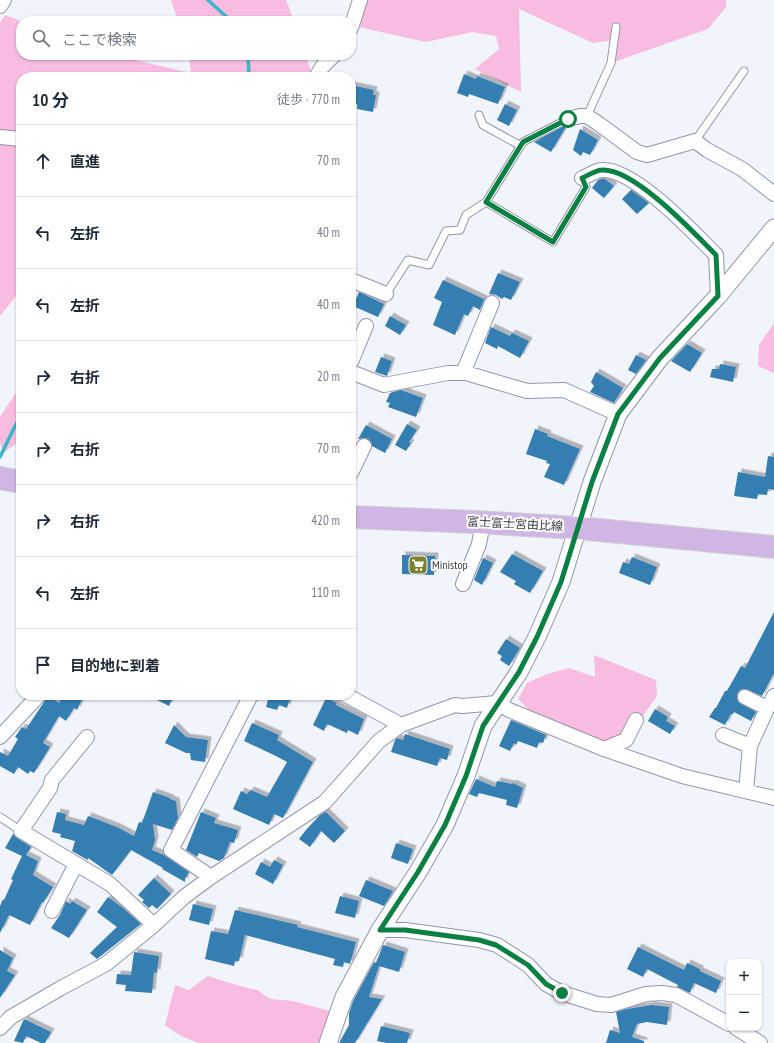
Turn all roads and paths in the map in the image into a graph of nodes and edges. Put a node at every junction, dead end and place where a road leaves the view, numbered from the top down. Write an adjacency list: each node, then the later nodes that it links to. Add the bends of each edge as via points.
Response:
1 (4, 0): 3 (street)
2 (360, 0): 4 (street)
3 (0, 6)
4 (355, 16)
5 (616, 27): 10 (lane, via 611,63)
6 (329, 60): 8 (street)
7 (744, 71): 14 (lane)
8 (319, 72)
9 (479, 115): 15 (lane, via 483,125)
10 (587, 116): 11 (street); 14 (street, via 637,152 646,155)
11 (568, 119): 15 (lane, via 523,142)
12 (0, 137): 13 (street)
13 (16, 139)
14 (694, 141): 17 (street, via 742,169)
15 (521, 146): 18 (lane)
16 (582, 178): 18 (lane, via 586,187 553,242); 22 (street, via 601,170 617,172 633,180 676,214 716,255)
17 (774, 194)
18 (486, 202): 21 (lane, via 466,215 460,230 446,231 429,265 408,260)
19 (774, 228): 22 (street)
20 (356, 287): 21 (street)
21 (386, 294)
22 (718, 296): 28 (street, via 660,358)
23 (492, 303): 26 (street)
24 (366, 326): 25 (street)
25 (356, 350)
26 (463, 373): 27 (street, via 384,385); 28 (street, via 527,391 564,390)
27 (356, 374)
28 (618, 414): 35 (street, via 592,482)
29 (364, 446): 30 (street)
30 (356, 463)
31 (0, 478): 32 (main road)
32 (16, 481)
33 (356, 517): 34 (main road, 富士富士宮由比線)
34 (483, 522): 35 (main road, 富士富士宮由比線); 37 (street, via 479,544)
35 (578, 528): 36 (main road, 富士富士宮由比線); 43 (street, via 550,609 519,672)
36 (774, 547)
37 (463, 584)
38 (745, 697): 42 (street)
39 (34, 700): 47 (street)
40 (248, 700): 56 (street, via 171,850)
41 (355, 700): 45 (street)
42 (771, 702): 49 (street)
43 (497, 703): 45 (street, via 454,705); 50 (street); 59 (street, via 483,726 466,776 445,825)
44 (636, 720): 50 (street, via 626,740)
45 (401, 725): 56 (street, via 379,741 325,802)
46 (723, 735): 49 (street)
47 (0, 737)
48 (87, 737): 54 (street, via 52,780 50,788)
49 (750, 746): 51 (street)
50 (604, 749): 51 (street, via 682,776)
51 (746, 791): 52 (street)
52 (774, 798)
53 (0, 817): 54 (lane)
54 (21, 831): 55 (street)
55 (76, 864): 57 (street); 58 (street, via 110,884)
56 (211, 877): 58 (street, via 184,897)
57 (52, 911)
58 (154, 925): 61 (street, via 106,964 11,1017)
59 (380, 930): 60 (street, via 405,930 479,940 496,945 528,965 546,984 562,993 597,1004 611,1005 646,994 662,992 676,995); 63 (street, via 344,997)
60 (726, 1022)
61 (0, 1028)
62 (741, 1031): 64 (street)
63 (328, 1043)
64 (760, 1043)

